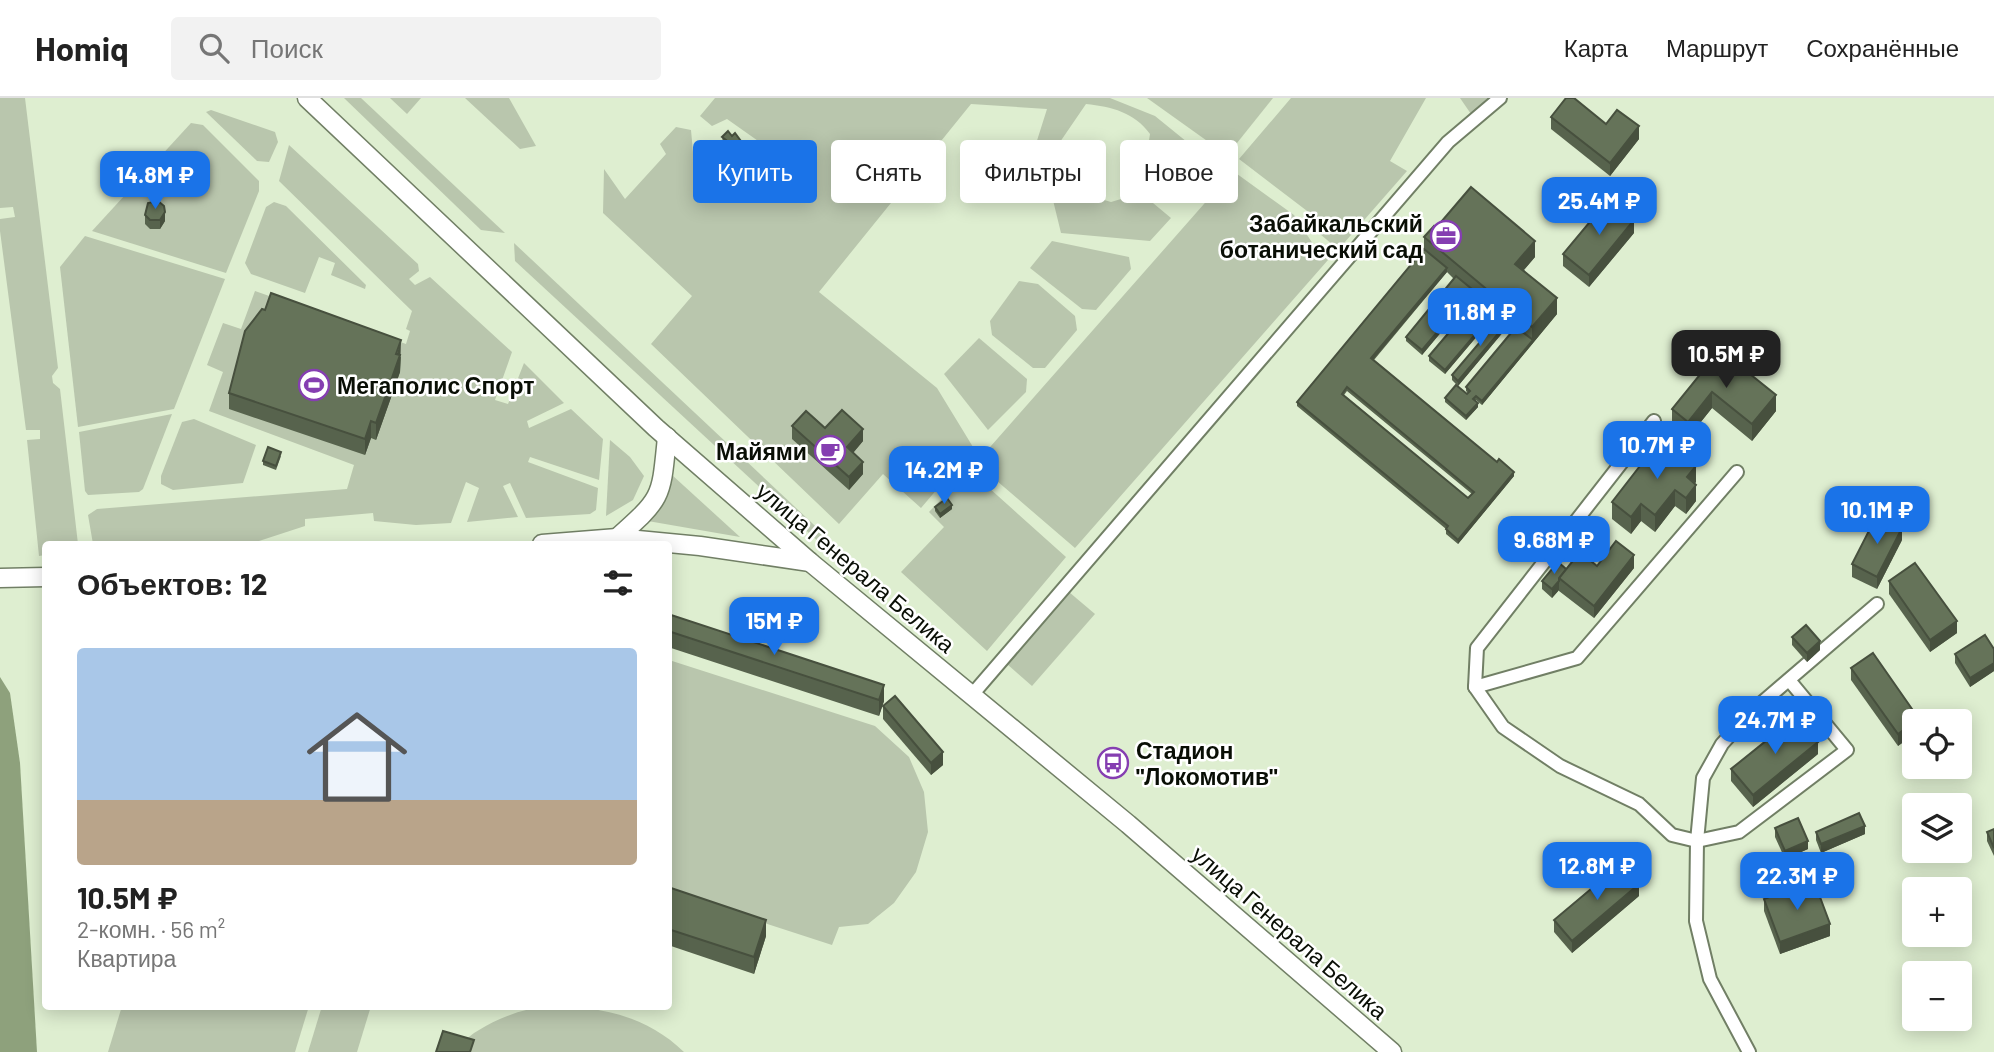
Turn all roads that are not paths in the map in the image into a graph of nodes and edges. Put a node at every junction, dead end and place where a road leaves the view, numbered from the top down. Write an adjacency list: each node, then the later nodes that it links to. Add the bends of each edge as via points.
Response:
1 (307, 98): 4 (main road, улица Генерала Белика)
2 (1500, 98): 16 (street, via 1448,142)
3 (1654, 421): 15 (street, via 1477,648)
4 (667, 437): 6 (main road, via 662,487 653,506); 10 (main road, улица Генерала Белика)
5 (1737, 472): 15 (street, via 1577,658)
6 (617, 538): 7 (main road); 8 (main road)
7 (580, 541)
8 (648, 541)
9 (672, 543): 10 (main road)
10 (810, 562): 16 (main road, улица Генерала Белика)
11 (42, 577): 12 (main road)
12 (0, 578)
13 (1877, 604): 14 (street)
14 (1789, 680): 17 (street, via 1722,744 1703,778); 17 (street, via 1847,750 1738,832)
15 (1475, 687): 17 (street, via 1503,727 1560,766 1639,804 1672,835)
16 (971, 695): 18 (main road, улица Генерала Белика)
17 (1697, 841): 19 (street, via 1698,933 1710,979)
18 (1392, 1052)
19 (1749, 1052)

